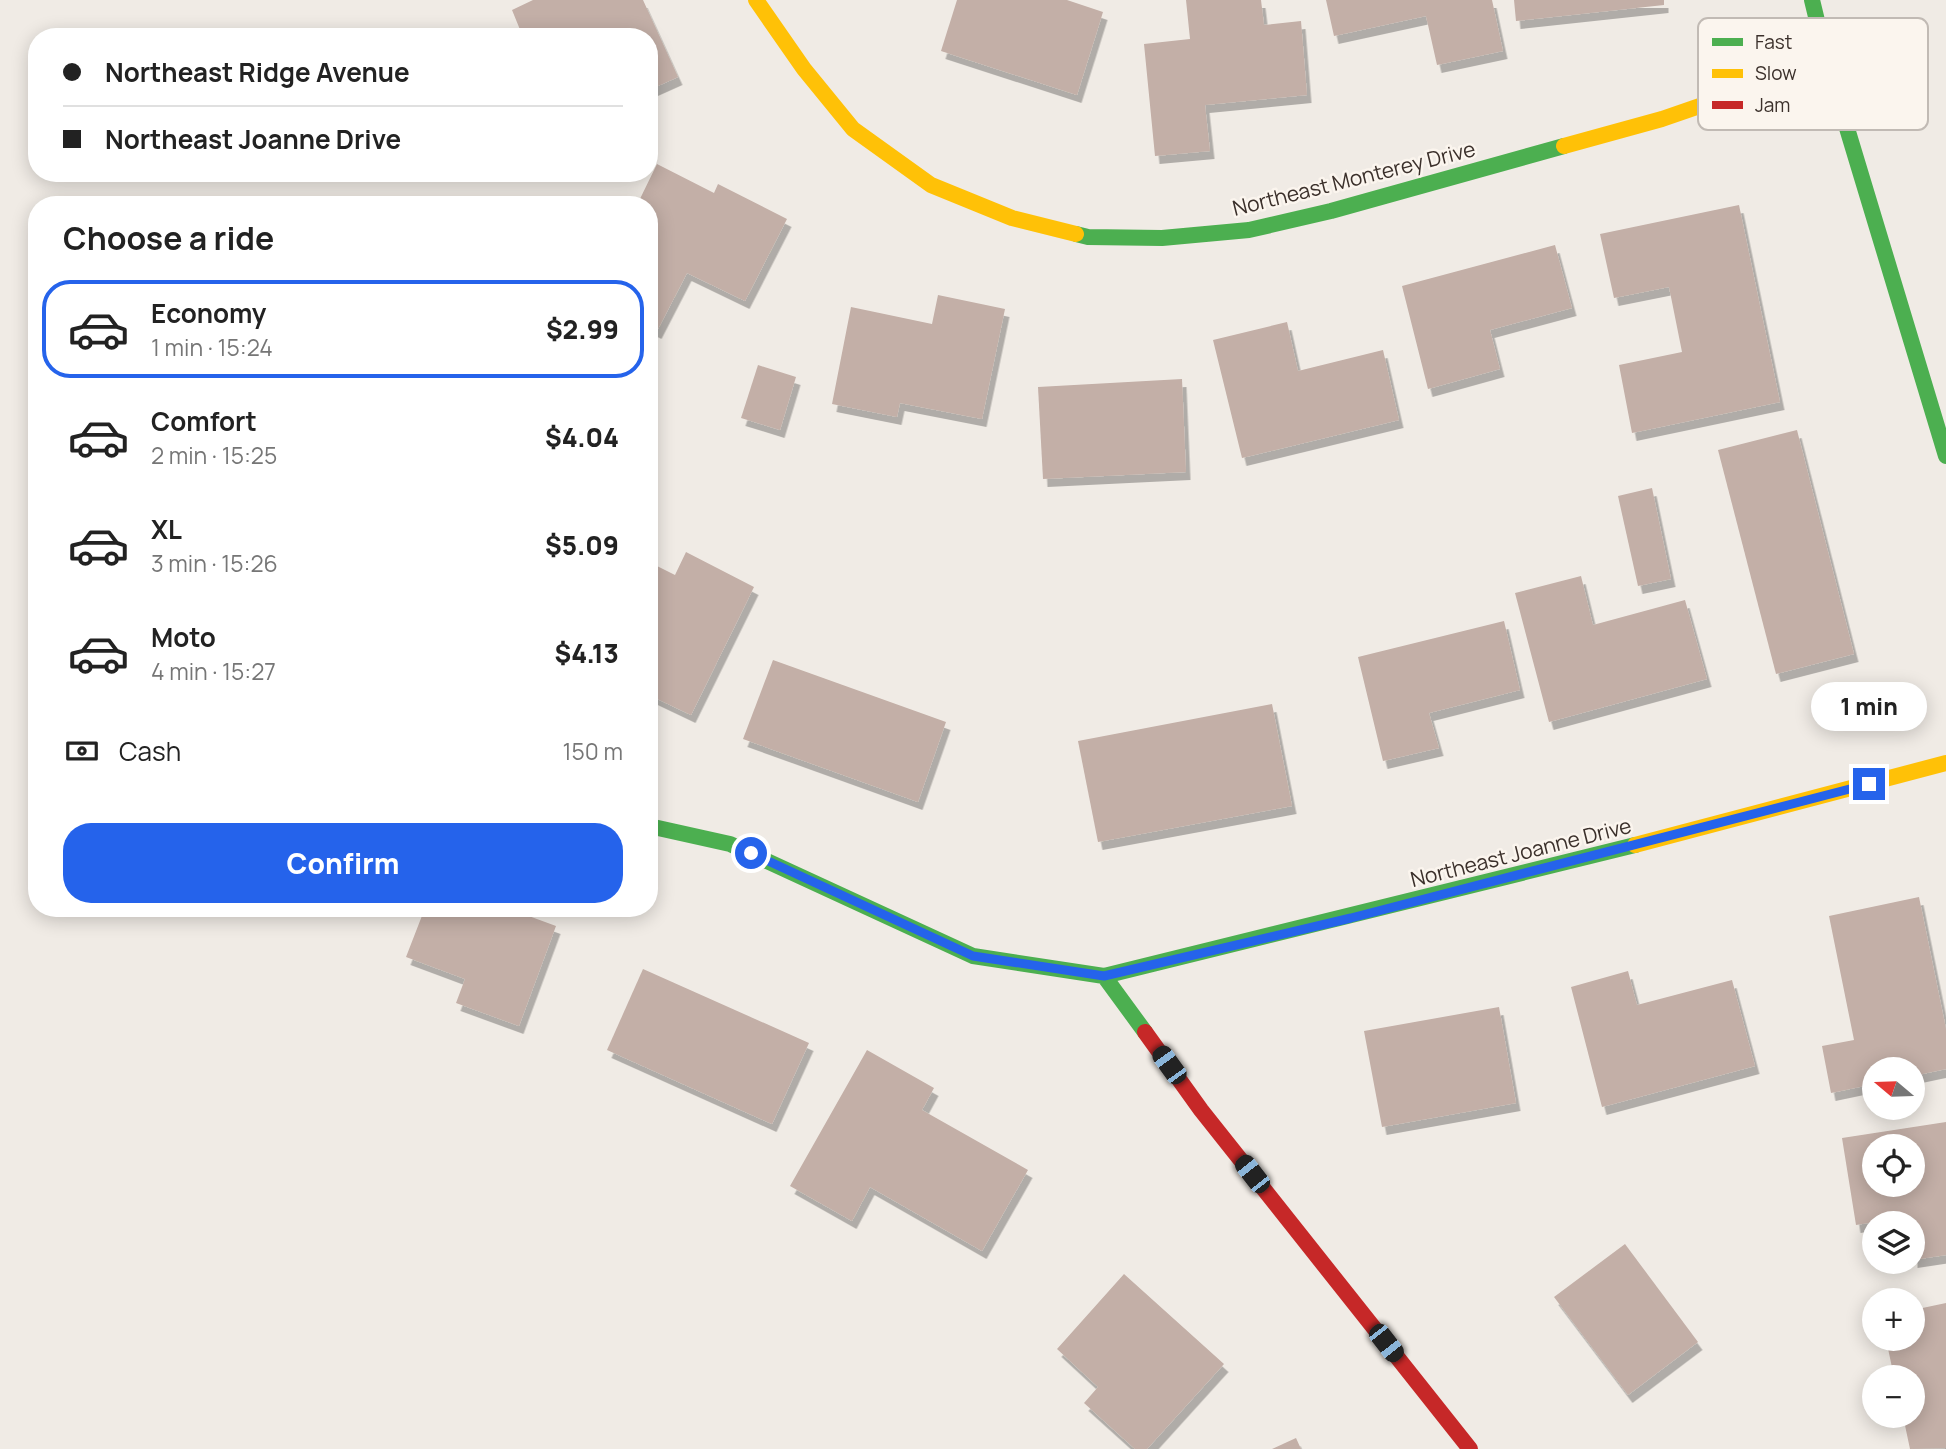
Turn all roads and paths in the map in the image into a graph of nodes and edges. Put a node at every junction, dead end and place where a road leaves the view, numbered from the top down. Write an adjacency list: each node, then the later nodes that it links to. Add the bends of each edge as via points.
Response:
1 (756, 0): 4 (street, Northeast Monterey Drive, via 853,129 886,153 931,185 1012,218 1088,237 1162,238 1249,230)
2 (1812, 0): 3 (street)
3 (1816, 18)
4 (1698, 107)
5 (1848, 130): 6 (street)
6 (1946, 456)
7 (1946, 764): 9 (street, Northeast Joanne Drive, via 1364,915)
8 (658, 828): 9 (street, via 730,844 973,956)
9 (1104, 976): 10 (street, via 1201,1110)
10 (1470, 1449)

